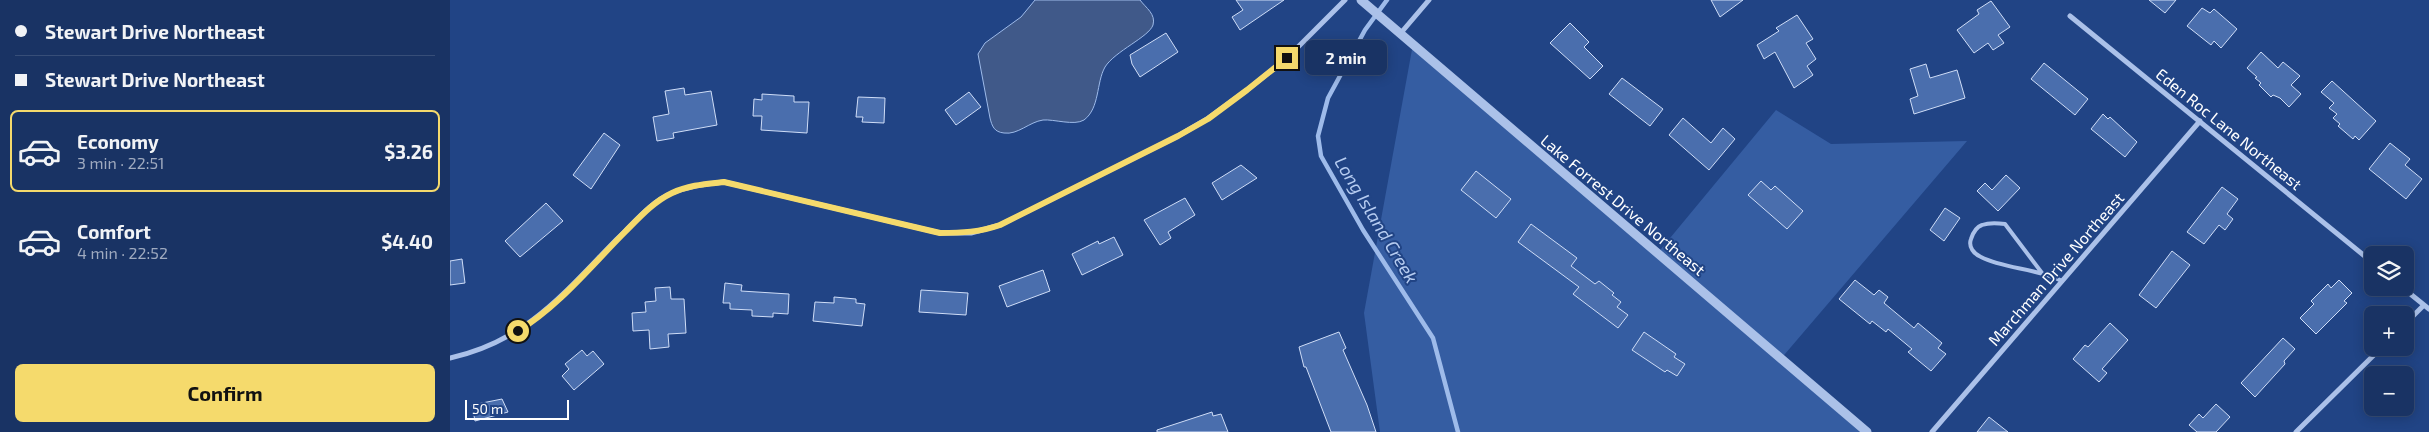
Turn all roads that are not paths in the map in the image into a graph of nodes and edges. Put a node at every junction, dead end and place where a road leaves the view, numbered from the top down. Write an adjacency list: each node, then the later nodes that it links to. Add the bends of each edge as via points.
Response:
1 (1345, 0): 14 (street, via 1287,58 1208,119 1000,225 971,233 940,233 724,182 695,185 670,194 649,208 528,325 487,347)
2 (1429, 0): 5 (street)
3 (1362, 1): 5 (street, Lake Forrest Drive Northeast)
4 (2070, 16): 6 (street, Eden Roc Lane Northeast)
5 (1400, 34): 15 (street, Lake Forrest Drive Northeast)
6 (2200, 121): 7 (street, Eden Roc Lane Northeast); 9 (street, Marchman Drive Northeast)
7 (2364, 255)
8 (2042, 273): 8 (lane, via 1983,258 1970,247 1972,235 1977,227 1984,224 2005,224); 9 (lane)
9 (2062, 281): 16 (street, Marchman Drive Northeast)
10 (2413, 296): 11 (street)
11 (2427, 307): 12 (street)
12 (2414, 317)
13 (2373, 356): 17 (street)
14 (450, 358)
15 (1867, 432)
16 (1932, 432)
17 (2296, 432)

